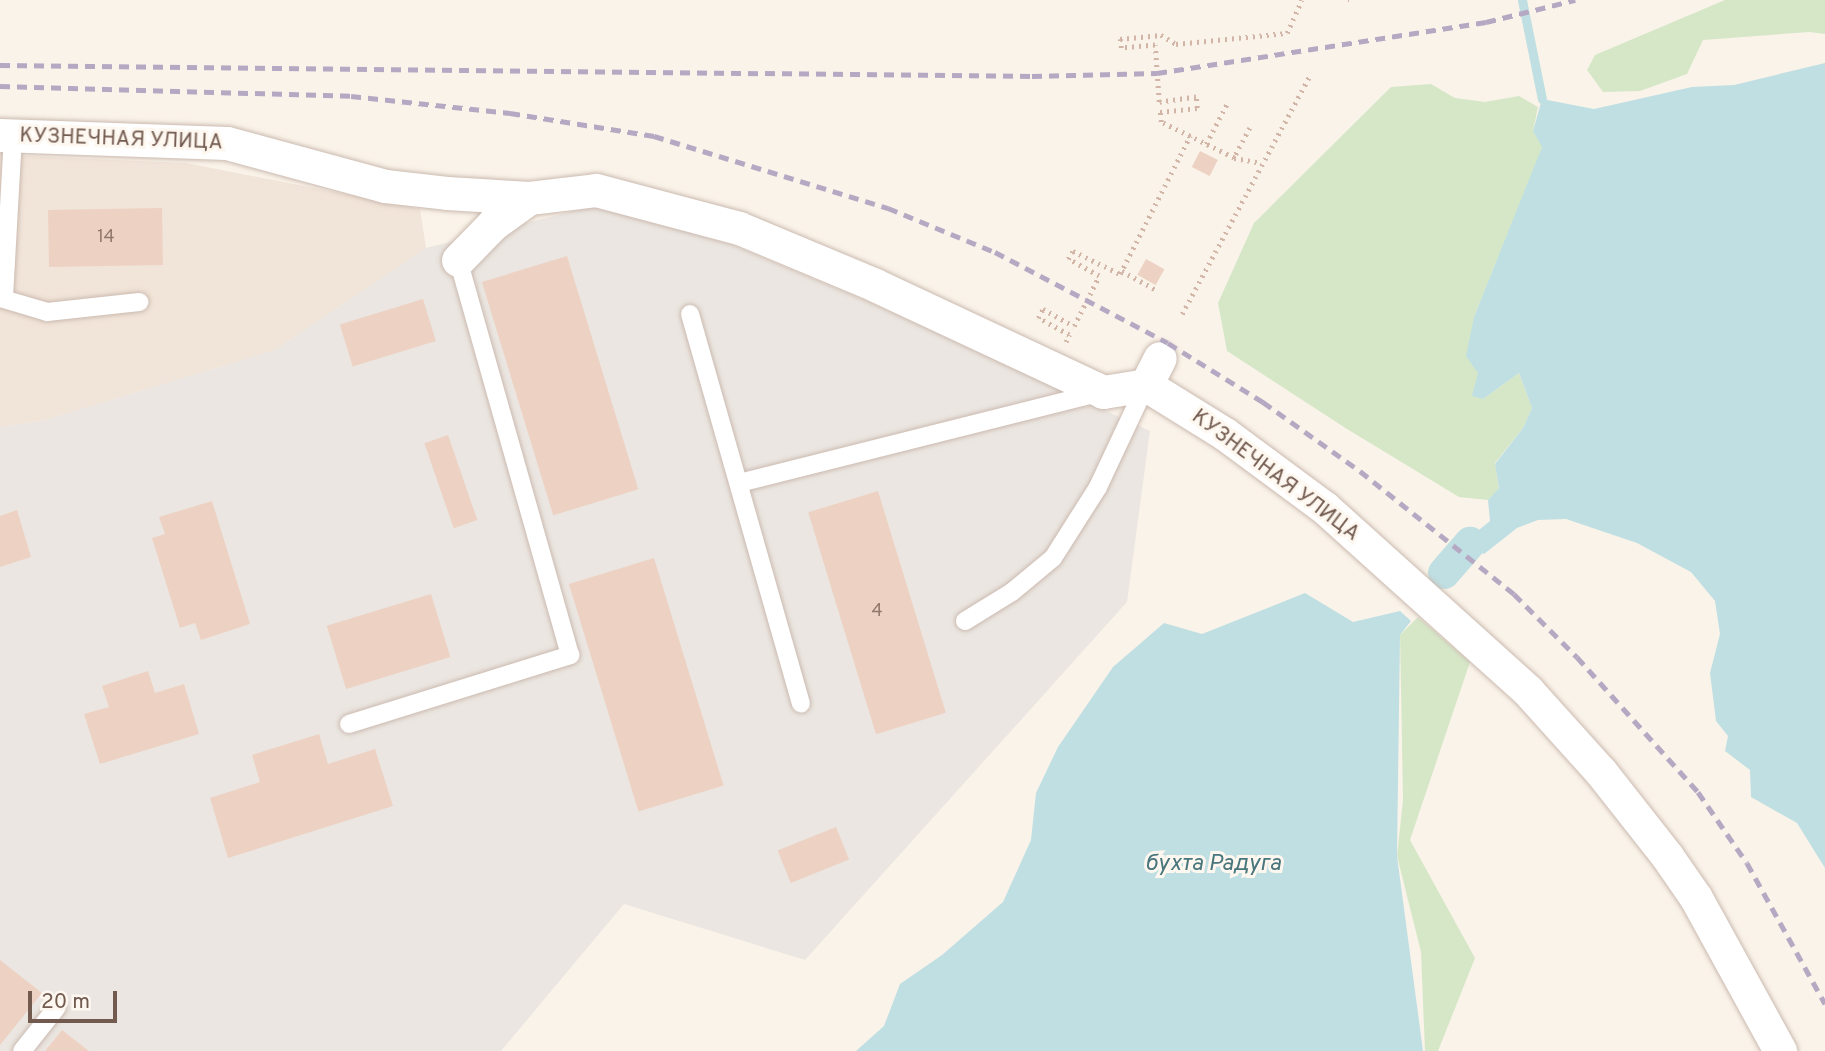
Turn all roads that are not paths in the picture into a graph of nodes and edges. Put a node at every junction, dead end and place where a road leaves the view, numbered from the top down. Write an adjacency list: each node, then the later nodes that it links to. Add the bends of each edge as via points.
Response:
1 (7, 135): 2 (street, КУЗНЕЧНАЯ УЛИЦА, via 227,143 385,186); 4 (lane)
2 (529, 198): 3 (street, КУЗНЕЧНАЯ УЛИЦА, via 493,224); 8 (street, КУЗНЕЧНАЯ УЛИЦА, via 596,190 739,228 875,285)
3 (458, 260): 12 (lane, via 570,655)
4 (2, 298): 5 (lane, via 47,312)
5 (139, 302)
6 (690, 314): 9 (lane)
7 (1153, 372): 8 (street); 10 (lane, via 1098,487 1053,558 1012,592); 15 (street, КУЗНЕЧНАЯ УЛИЦА, via 1225,435 1325,508 1528,691 1601,772 1667,856 1696,898)
8 (1103, 392): 9 (lane)
9 (738, 483): 11 (lane)
10 (965, 621)
11 (801, 703)
12 (349, 724)
13 (57, 1007): 14 (lane)
14 (22, 1051)
15 (1780, 1051)

